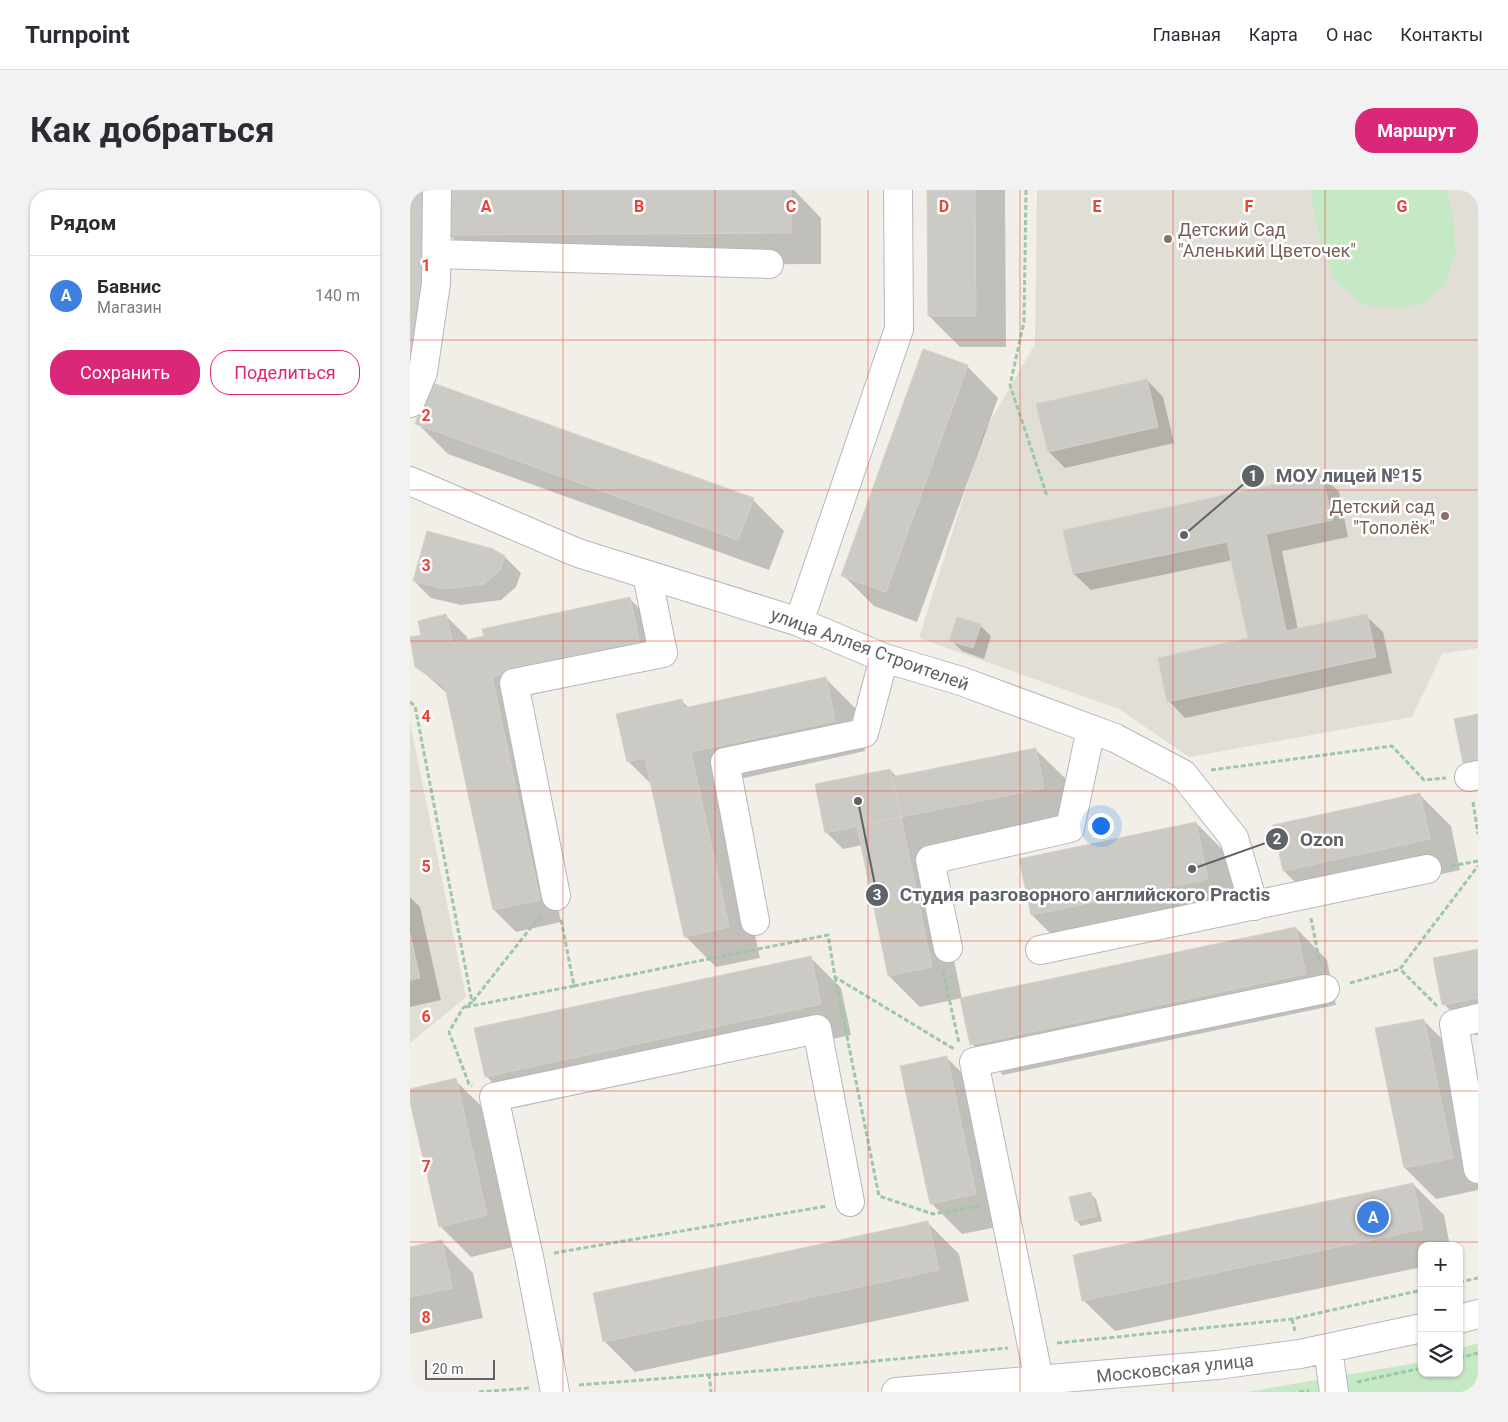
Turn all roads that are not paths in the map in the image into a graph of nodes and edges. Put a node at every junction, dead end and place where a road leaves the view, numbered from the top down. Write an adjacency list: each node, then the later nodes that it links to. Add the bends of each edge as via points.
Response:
1 (438, 190): 3 (street)
2 (898, 190): 8 (street, via 899,329)
3 (436, 254): 4 (street); 5 (street, via 436,283 423,372)
4 (769, 264)
5 (410, 403)
6 (410, 480): 7 (street, улица Аллея Строителей, via 578,553)
7 (647, 575): 8 (street, улица Аллея Строителей); 12 (street, via 662,653 514,683)
8 (799, 622): 9 (street, улица Аллея Строителей)
9 (884, 658): 10 (street, улица Аллея Строителей, via 961,681); 14 (street, via 864,734 725,762)
10 (1091, 729): 13 (street, улица Аллея Строителей, via 1183,774 1234,838); 16 (street, via 1070,828 930,860)
11 (1427, 870): 13 (street)
12 (556, 896)
13 (1254, 906): 15 (street)
14 (755, 921)
15 (1040, 950)
16 (945, 960)
17 (1325, 989): 25 (street, via 967,1058 1002,1201)
18 (1466, 1021): 19 (street)
19 (1478, 1169)
20 (850, 1202): 26 (street, via 817,1029 494,1097)
21 (1478, 1314): 22 (street)
22 (1463, 1318)
23 (1418, 1329): 24 (street, Московская улица)
24 (1328, 1349): 25 (street, Московская улица, via 1218,1365); 27 (street)
25 (1039, 1380): 28 (street, Московская улица)
26 (554, 1389)
27 (1334, 1389)
28 (896, 1392)

